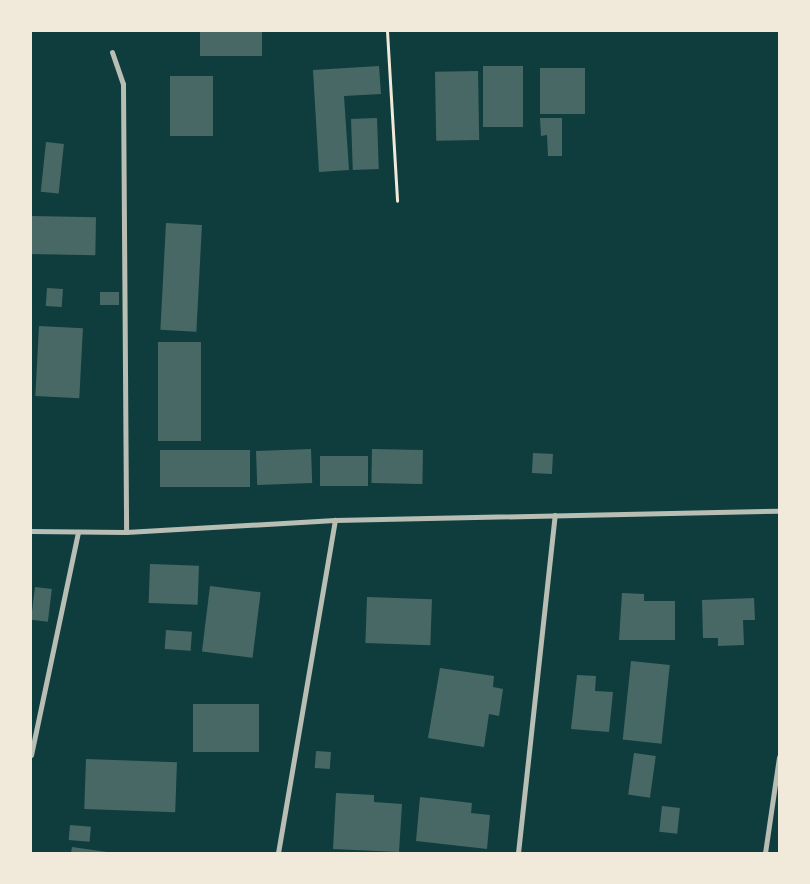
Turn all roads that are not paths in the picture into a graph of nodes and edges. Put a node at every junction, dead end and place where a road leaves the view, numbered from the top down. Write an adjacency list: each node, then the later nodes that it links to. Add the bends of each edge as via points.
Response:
1 (112, 52): 7 (street, via 123,84)
2 (779, 512): 3 (street)
3 (555, 515): 4 (street); 11 (street)
4 (335, 520): 7 (street); 10 (street)
5 (31, 531): 6 (street)
6 (78, 532): 7 (street); 8 (street)
7 (126, 532)
8 (31, 755)
9 (779, 756): 12 (street)
10 (278, 853)
11 (518, 853)
12 (765, 853)

